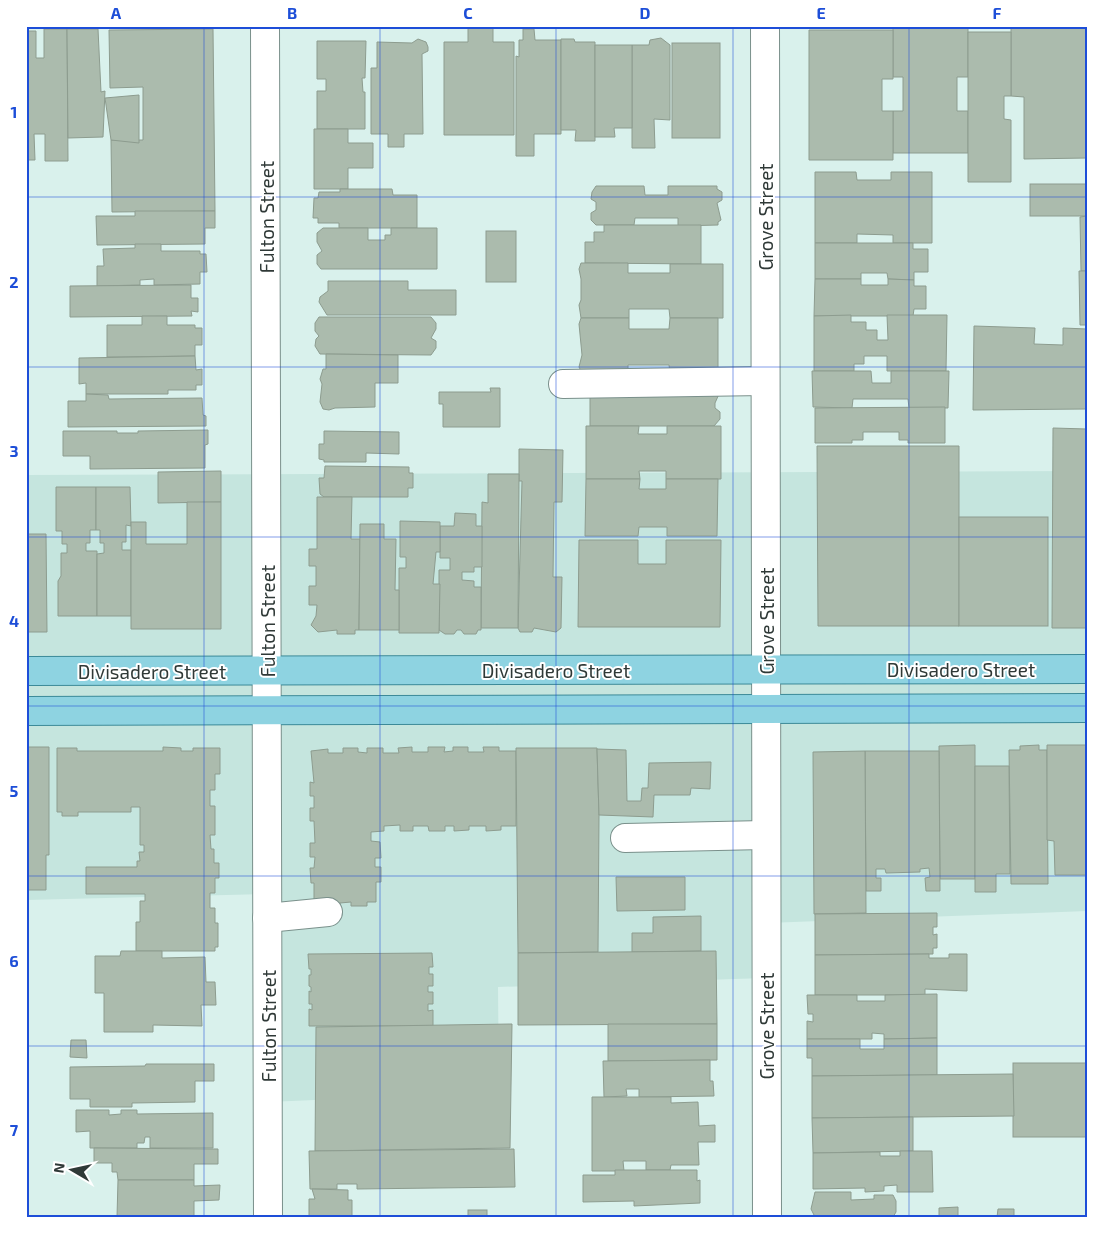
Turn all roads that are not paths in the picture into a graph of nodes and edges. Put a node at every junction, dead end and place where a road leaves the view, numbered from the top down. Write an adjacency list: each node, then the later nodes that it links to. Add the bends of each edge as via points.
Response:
1 (265, 26): 8 (street, Fulton Street)
2 (765, 26): 3 (street, Grove Street)
3 (764, 380): 4 (street); 6 (street, Grove Street)
4 (563, 384)
5 (1087, 669): 6 (main road, Divisadero Street)
6 (766, 670): 8 (main road, Divisadero Street); 10 (street, Grove Street)
7 (26, 671): 8 (main road, Divisadero Street)
8 (267, 671): 11 (street, Fulton Street)
9 (1087, 708): 10 (main road, Divisadero Street)
10 (766, 709): 11 (main road, Divisadero Street); 13 (street, Grove Street)
11 (267, 710): 12 (main road, Divisadero Street); 16 (street, Fulton Street)
12 (26, 711)
13 (766, 835): 14 (street); 18 (street, Grove Street)
14 (625, 838)
15 (328, 912): 16 (street)
16 (268, 918): 17 (street, Fulton Street)
17 (268, 1217)
18 (767, 1217)

